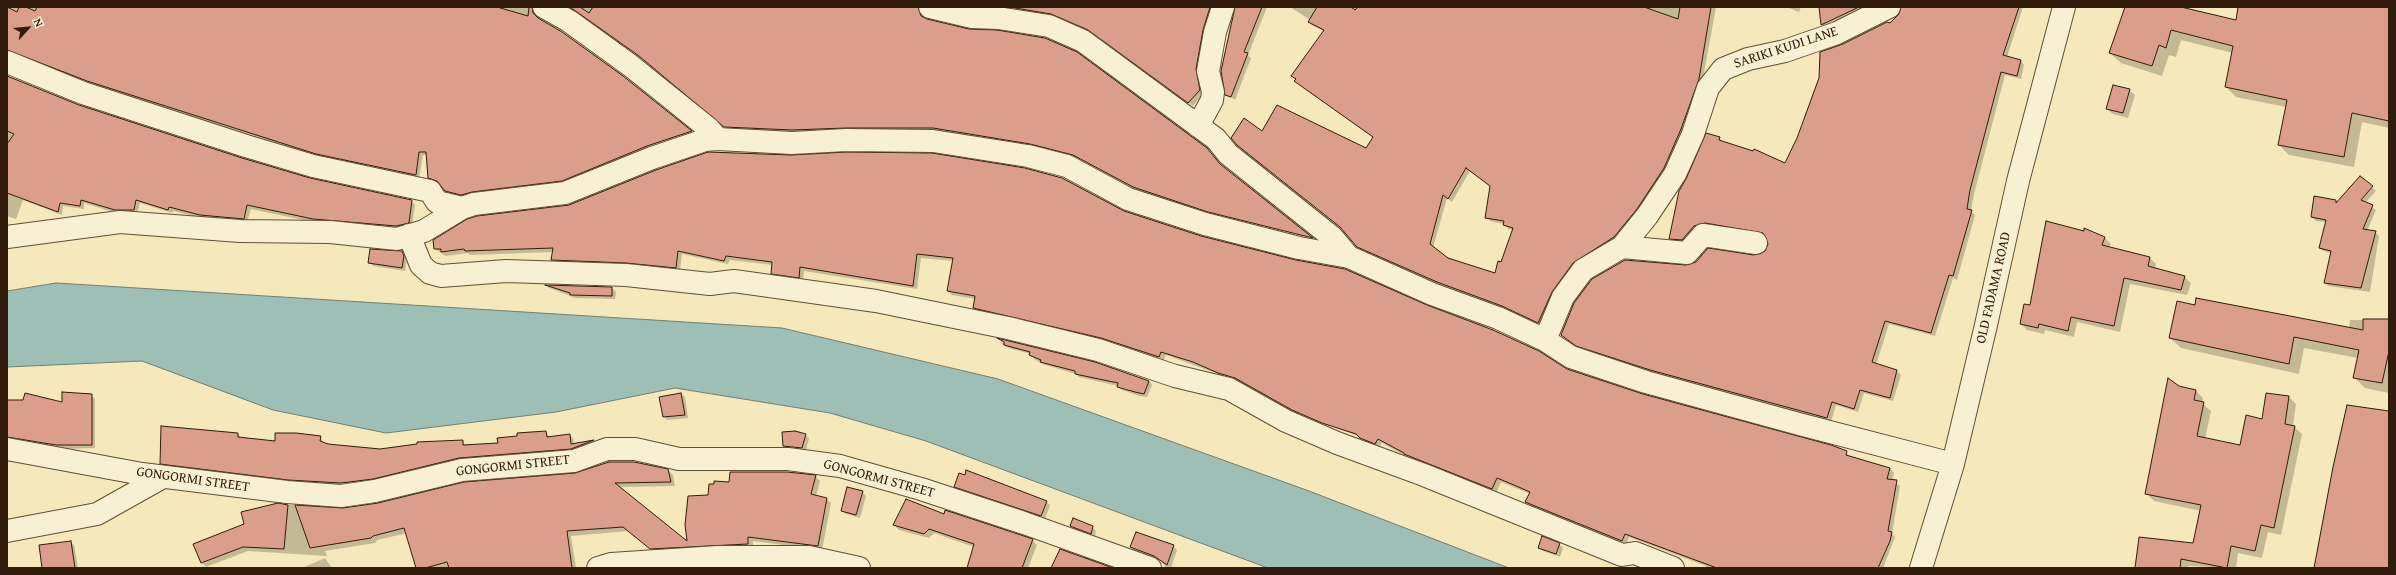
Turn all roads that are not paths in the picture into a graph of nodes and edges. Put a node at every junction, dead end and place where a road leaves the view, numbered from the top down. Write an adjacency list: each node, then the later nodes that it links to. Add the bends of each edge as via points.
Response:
1 (544, 7): 9 (street, via 569,21 631,66)
2 (930, 7): 6 (street, via 972,18)
3 (1223, 7): 8 (street, via 1215,32 1208,71 1213,92 1212,100)
4 (1889, 7): 14 (street, SARIKI KUDI LANE, via 1837,33 1785,51 1748,59 1723,69 1708,88 1693,134 1675,174 1647,216)
5 (2064, 7): 18 (street, OLD FADAMA ROAD, via 2018,181)
6 (1000, 12): 8 (street, via 1049,26 1084,41)
7 (7, 62): 10 (street, via 83,93 246,146 313,166 430,191 437,202)
8 (1198, 126): 15 (street, via 1216,139 1228,154 1332,237)
9 (718, 139): 10 (street, via 705,140 652,158 565,193 474,204); 15 (street, via 792,143 846,140 933,141 1028,156 1067,166 1128,198 1206,224 1299,248)
10 (462, 208): 11 (street, via 424,231)
11 (409, 235): 12 (street, via 397,238 330,232 240,231 120,222); 24 (street, via 422,265 430,273 441,276 506,271 626,275 710,284 734,281 876,301 1008,328 1098,350 1175,376 1229,389 1286,421 1337,443 1465,491 1622,555 1635,553)
12 (7, 237)
13 (1756, 243): 14 (street, via 1703,235 1687,253)
14 (1622, 246): 16 (street, SARIKI KUDI LANE, via 1583,270 1563,297)
15 (1349, 257): 16 (street)
16 (1545, 340): 18 (street, via 1571,357 1646,382)
17 (7, 449): 19 (street, GONGORMI STREET)
18 (1952, 464): 25 (street, OLD FADAMA ROAD)
19 (163, 477): 20 (street, via 97,514); 23 (street, GONGORMI STREET, via 341,496 462,470 574,461 607,449 635,449 679,460 788,459 840,466 921,489 1024,522)
20 (7, 530)
21 (598, 568): 22 (street, via 611,564 718,557 801,556)
22 (859, 568)
23 (1150, 568)
24 (1673, 568)
25 (1921, 568)

